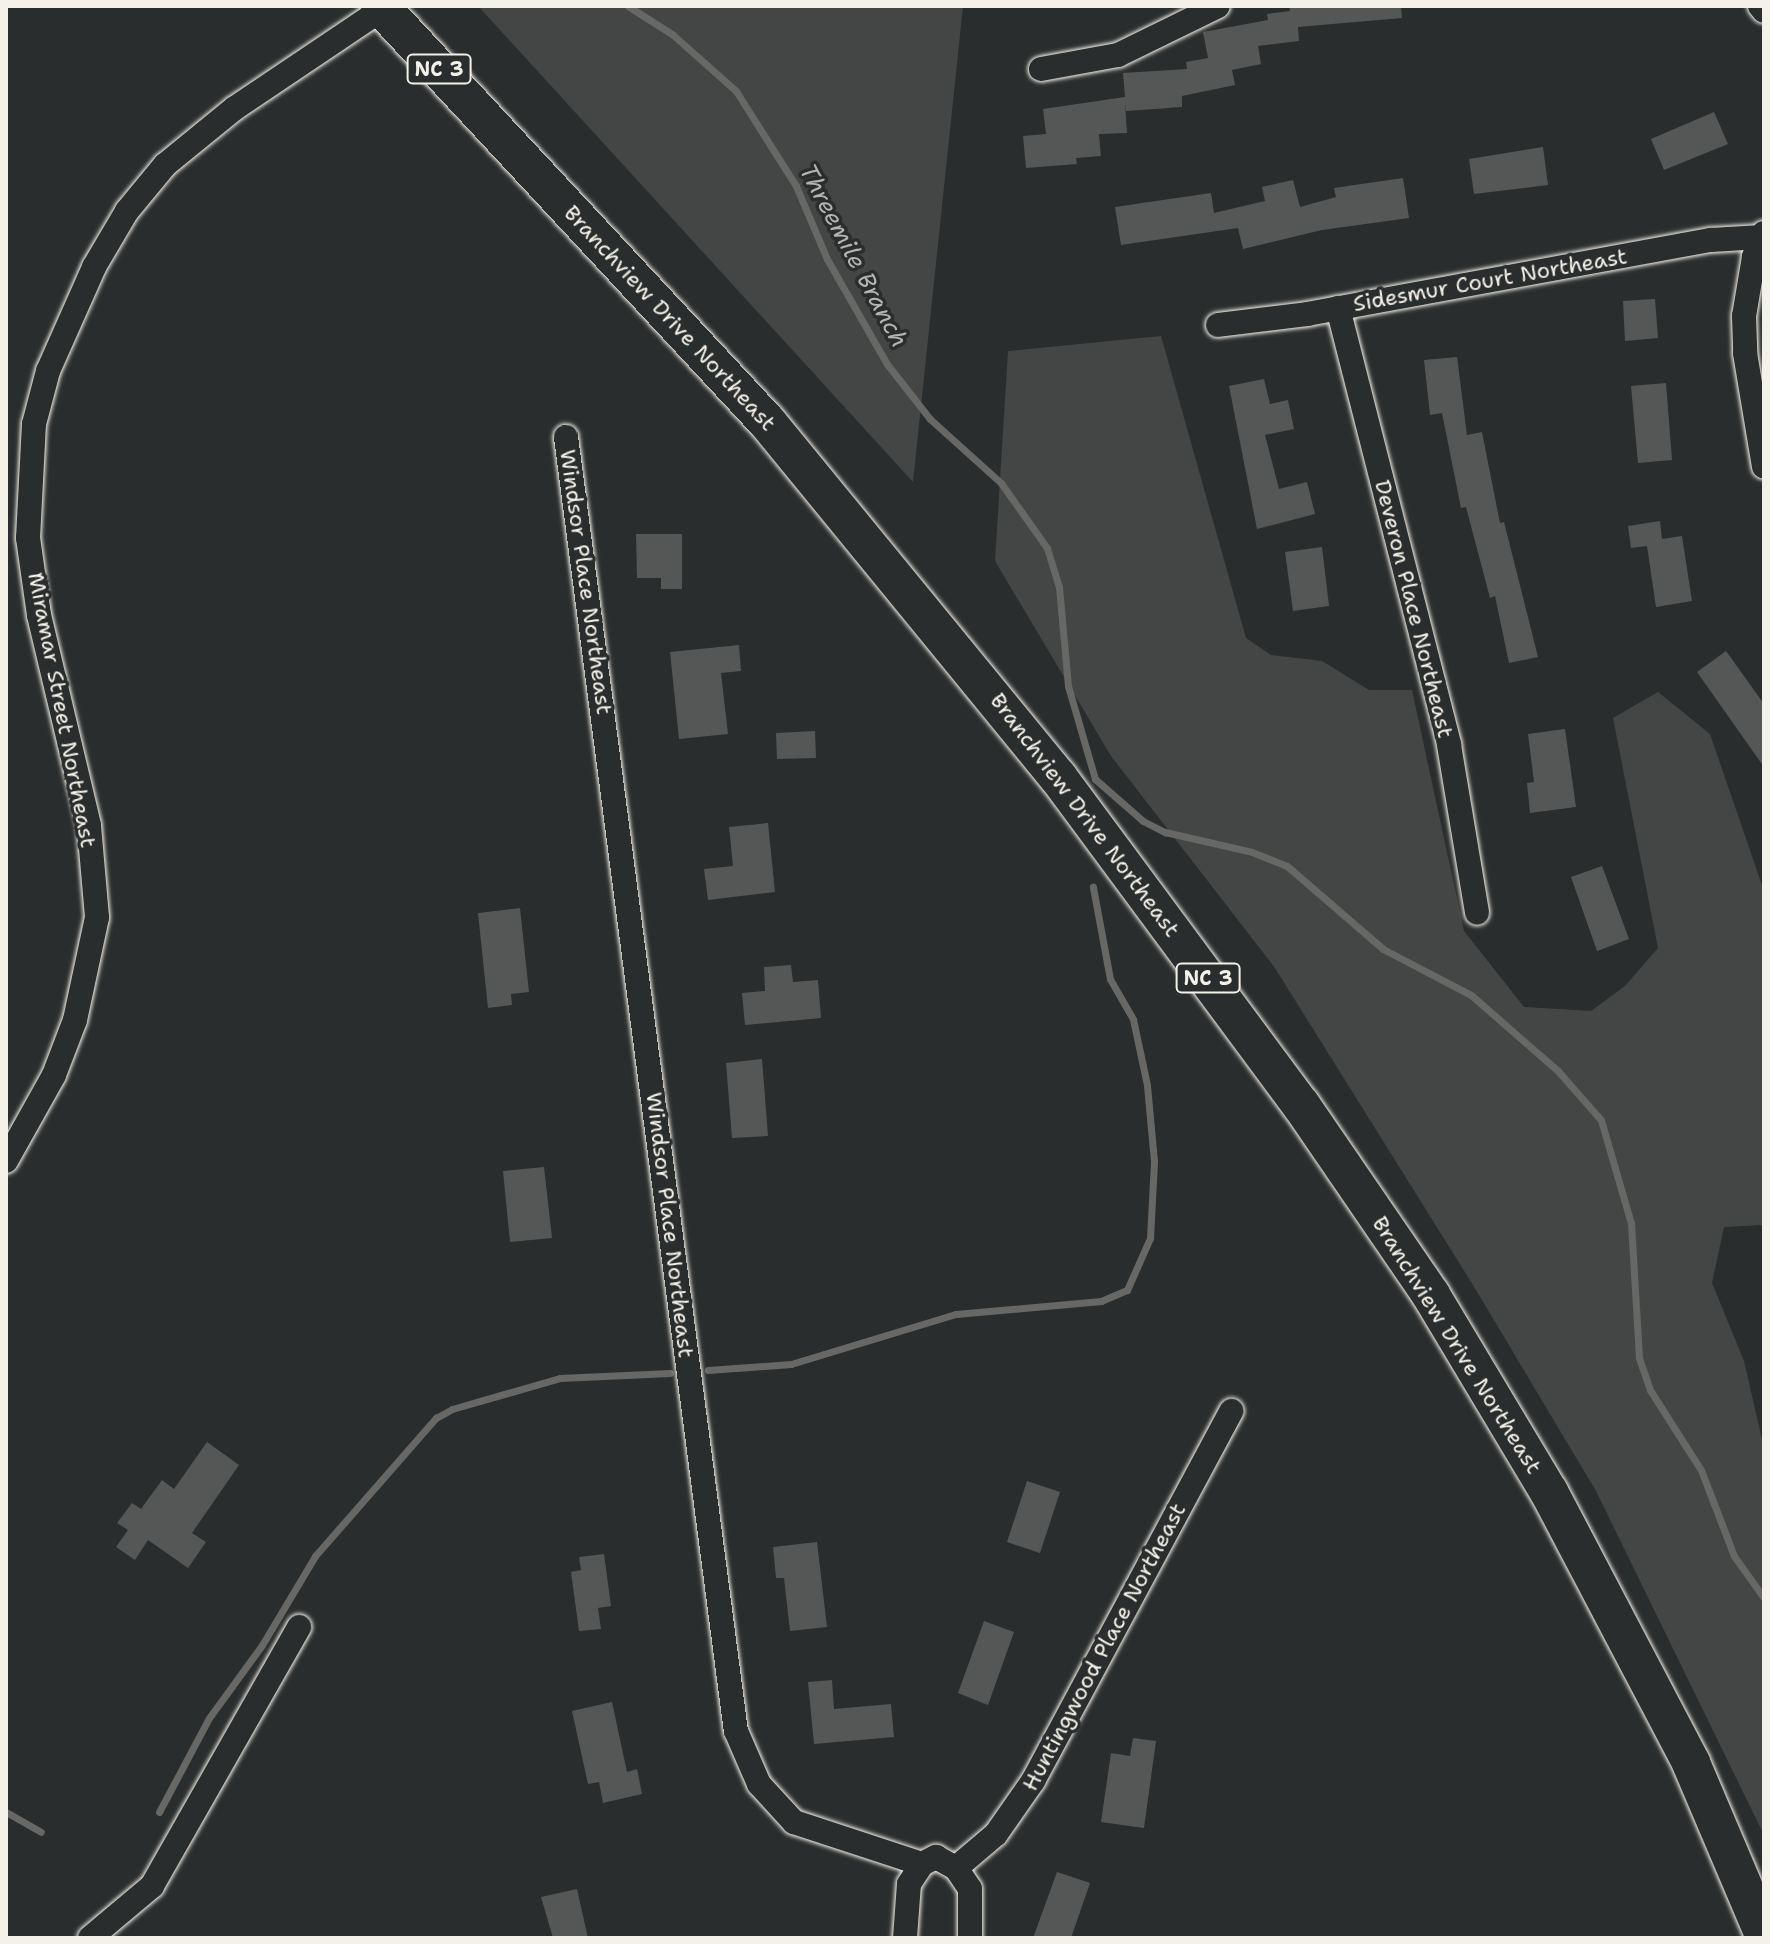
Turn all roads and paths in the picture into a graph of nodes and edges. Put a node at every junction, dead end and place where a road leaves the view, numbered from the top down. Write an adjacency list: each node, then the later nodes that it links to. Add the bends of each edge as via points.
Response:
1 (1218, 6): 5 (street, via 1118,55)
2 (1760, 6): 4 (street)
3 (383, 7): 12 (street, Miramar Street Northeast, via 235,108 165,165 127,211 94,267 48,371 34,424 28,538 39,615 89,825 97,917 75,1020 54,1075); 17 (main road, Branchview Drive Northeast / NC 3, via 768,423 1058,777 1301,1105 1431,1295 1549,1492 1691,1763)
4 (1764, 11)
5 (1041, 69)
6 (1763, 235): 7 (street, Sidesmur Court Northeast); 10 (street, via 1744,316)
7 (1338, 308): 8 (street, Sidesmur Court Northeast); 11 (street, Deveron Place Northeast, via 1449,745)
8 (1218, 325)
9 (566, 437): 15 (street, Windsor Place Northeast, via 736,1731 759,1784 794,1822)
10 (1764, 466)
11 (1477, 913)
12 (6, 1161)
13 (1231, 1411): 16 (street, Huntingwood Place Northeast, via 1033,1781 996,1834)
14 (299, 1627): 18 (street, via 152,1886)
15 (922, 1864): 16 (street, Windsor Place Northeast, via 936,1857); 19 (street, via 909,1884)
16 (956, 1868): 20 (street, via 970,1889)
17 (1764, 1935)
18 (90, 1938)
19 (905, 1938)
20 (970, 1938)

